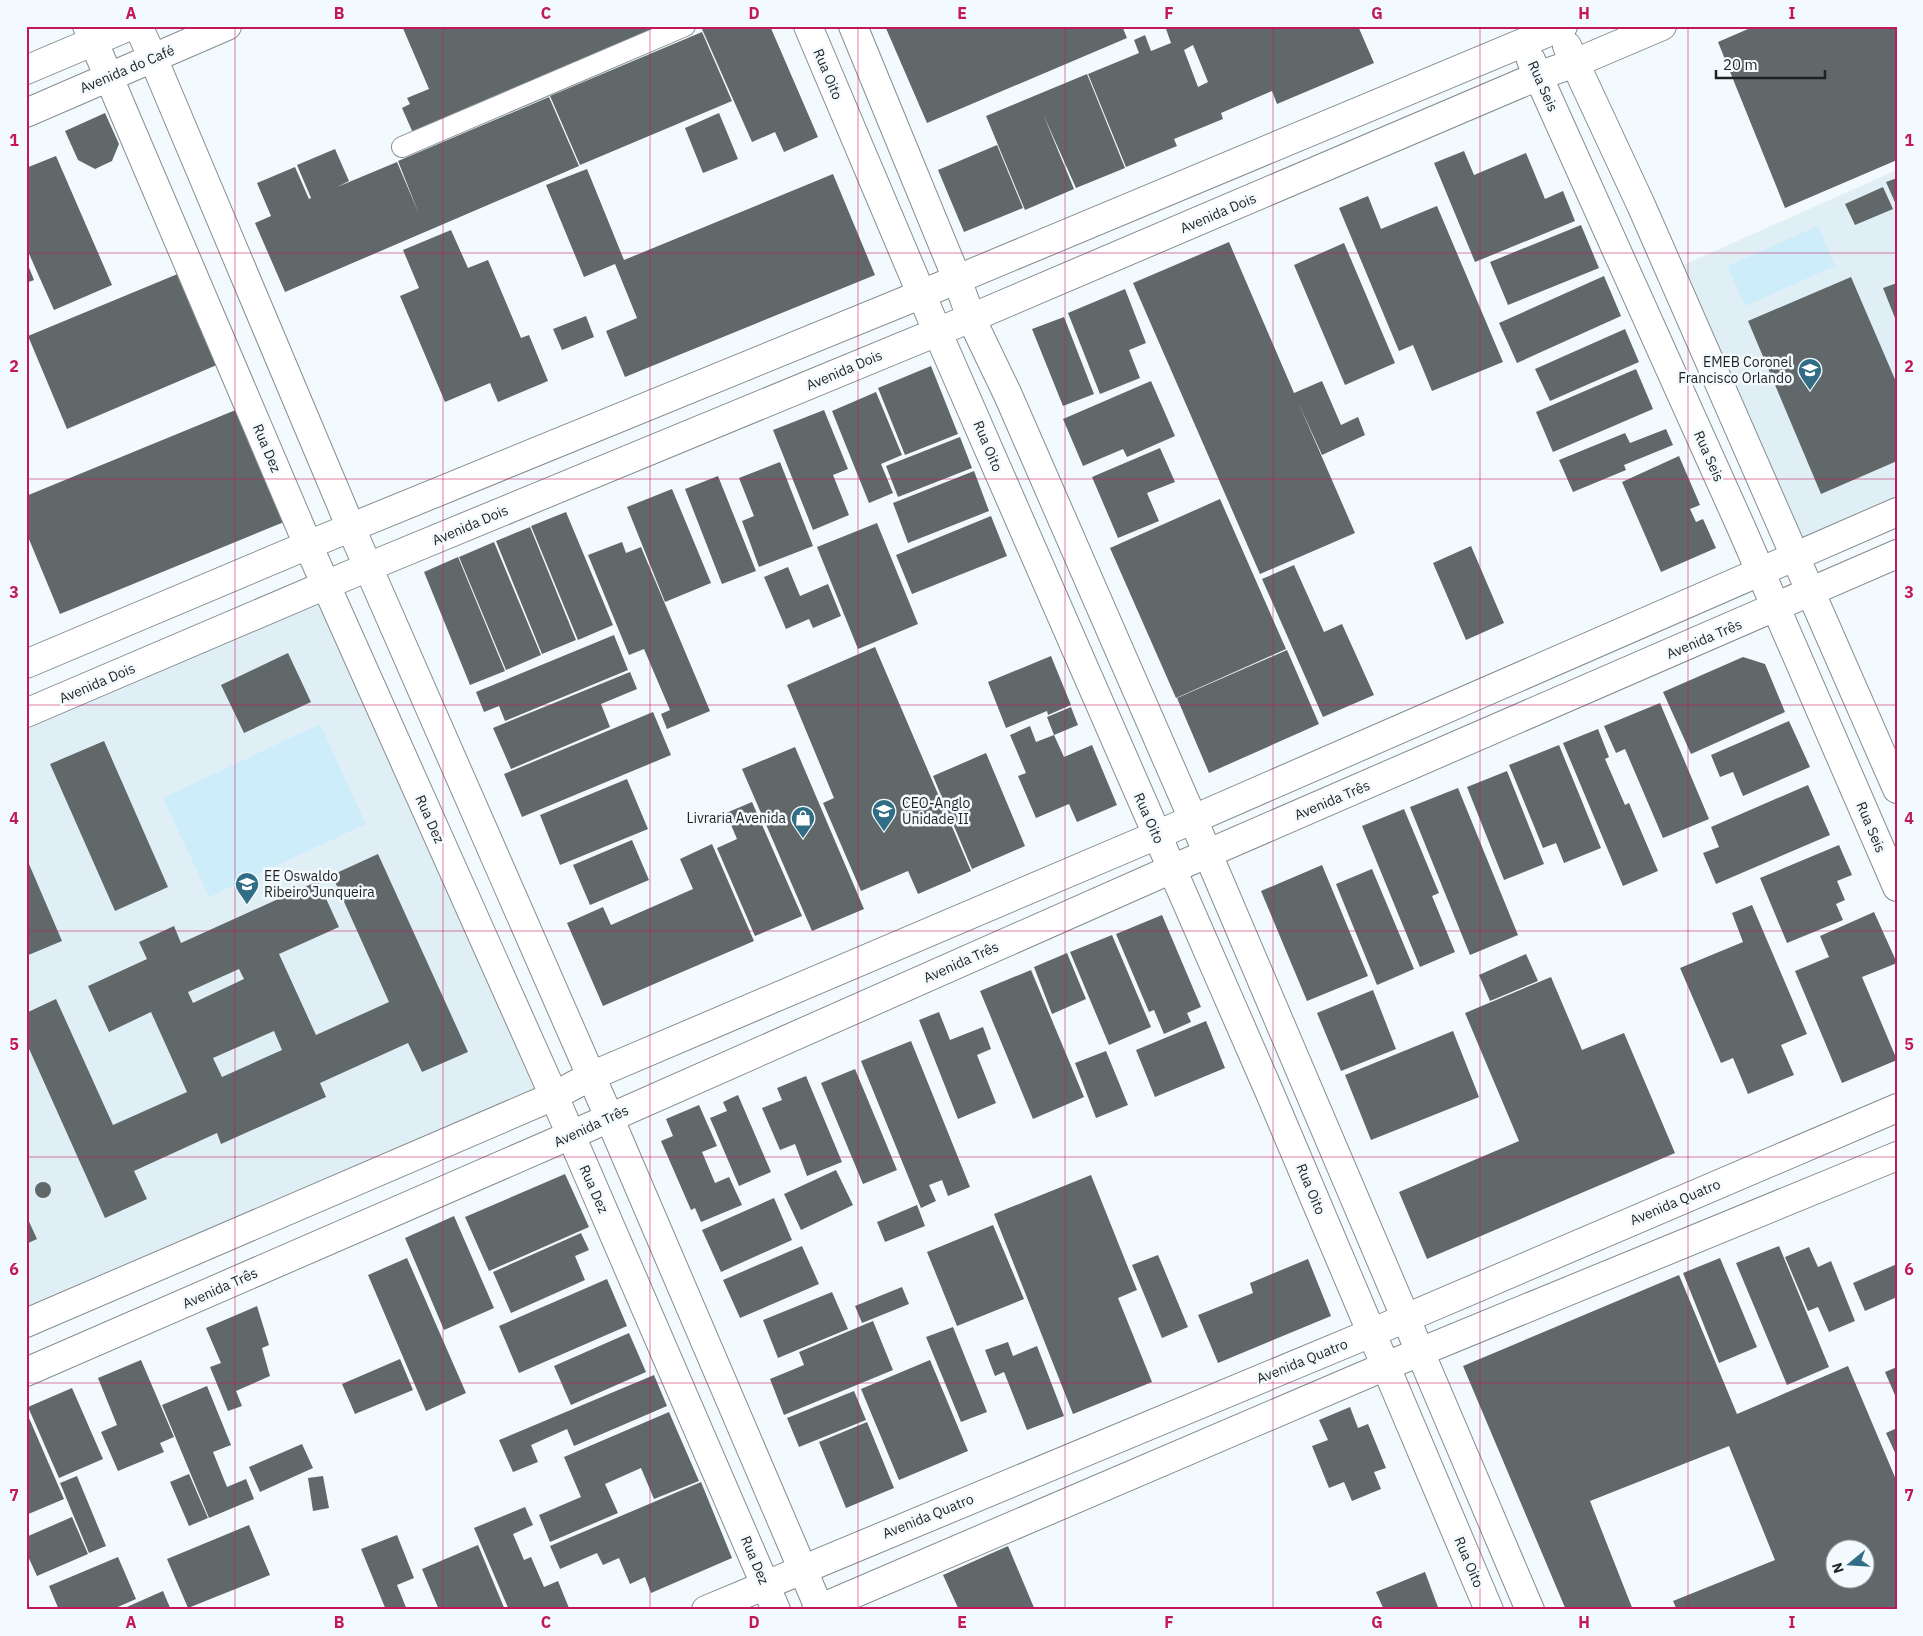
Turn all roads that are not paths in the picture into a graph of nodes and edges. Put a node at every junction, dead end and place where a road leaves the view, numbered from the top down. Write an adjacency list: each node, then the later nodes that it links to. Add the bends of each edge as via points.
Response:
1 (130, 26): 9 (street)
2 (138, 26): 11 (street)
3 (227, 26): 11 (street, Avenida do Café)
4 (685, 26): 17 (lane)
5 (808, 26): 19 (street, Rua Oito)
6 (853, 26): 18 (street)
7 (1662, 26): 12 (street, Avenida Dois)
8 (1560, 27): 10 (street); 12 (street)
9 (90, 34): 13 (street); 15 (street, Rua Dez)
10 (1520, 34): 14 (street, Rua Seis); 18 (street)
11 (153, 58): 15 (street, Avenida do Café); 23 (street)
12 (1575, 63): 14 (street, Avenida Dois); 26 (street)
13 (26, 70)
14 (1538, 76): 20 (street, Avenida Dois); 28 (street, Rua Seis)
15 (108, 77): 16 (street, Avenida do Café); 24 (street, Rua Dez)
16 (26, 112)
17 (402, 147)
18 (957, 279): 19 (street); 20 (street)
19 (922, 294): 21 (street, Rua Oito); 23 (street)
20 (971, 318): 21 (street, Avenida Dois); 35 (street, via 1012,404)
21 (937, 331): 27 (street, Avenida Dois); 36 (street, Rua Oito)
22 (1897, 512): 26 (street)
23 (351, 528): 24 (street); 27 (street)
24 (308, 545): 29 (street, Rua Dez); 32 (street)
25 (1897, 554): 30 (street, Avenida Três)
26 (1795, 556): 28 (street); 30 (street)
27 (368, 567): 29 (street, Avenida Dois); 40 (street)
28 (1759, 572): 31 (street, Rua Seis); 35 (street)
29 (326, 586): 33 (street, Avenida Dois); 41 (street, Rua Dez)
30 (1811, 592): 31 (street, Avenida Três); 34 (street)
31 (1776, 608): 37 (street, Avenida Três); 39 (street, Rua Seis)
32 (26, 664)
33 (26, 713)
34 (1897, 789)
35 (1193, 819): 36 (street); 37 (street)
36 (1157, 835): 38 (street, Rua Oito); 40 (street)
37 (1208, 854): 38 (street, Avenida Três); 46 (street)
38 (1172, 869): 43 (street, Avenida Três); 48 (street, Rua Oito)
39 (1897, 887)
40 (591, 1076): 41 (street); 43 (street)
41 (554, 1096): 44 (street, Rua Dez); 47 (street)
42 (1897, 1108): 46 (street, Avenida Quatro)
43 (609, 1117): 44 (street, Avenida Três); 52 (street)
44 (571, 1136): 51 (street, Avenida Três); 53 (street, Rua Dez)
45 (1897, 1156): 49 (street)
46 (1405, 1317): 48 (street, Avenida Quatro); 49 (street)
47 (26, 1323)
48 (1372, 1333): 50 (street, Rua Oito); 52 (street, Avenida Quatro)
49 (1420, 1352): 50 (street); 58 (street)
50 (1386, 1366): 54 (street); 57 (street, Rua Oito)
51 (26, 1372)
52 (803, 1568): 53 (street, Avenida Quatro); 54 (street)
53 (765, 1584): 55 (street, Avenida Quatro); 56 (street, Rua Dez)
54 (818, 1609)
55 (706, 1610)
56 (776, 1610)
57 (1489, 1610)
58 (1530, 1610)

